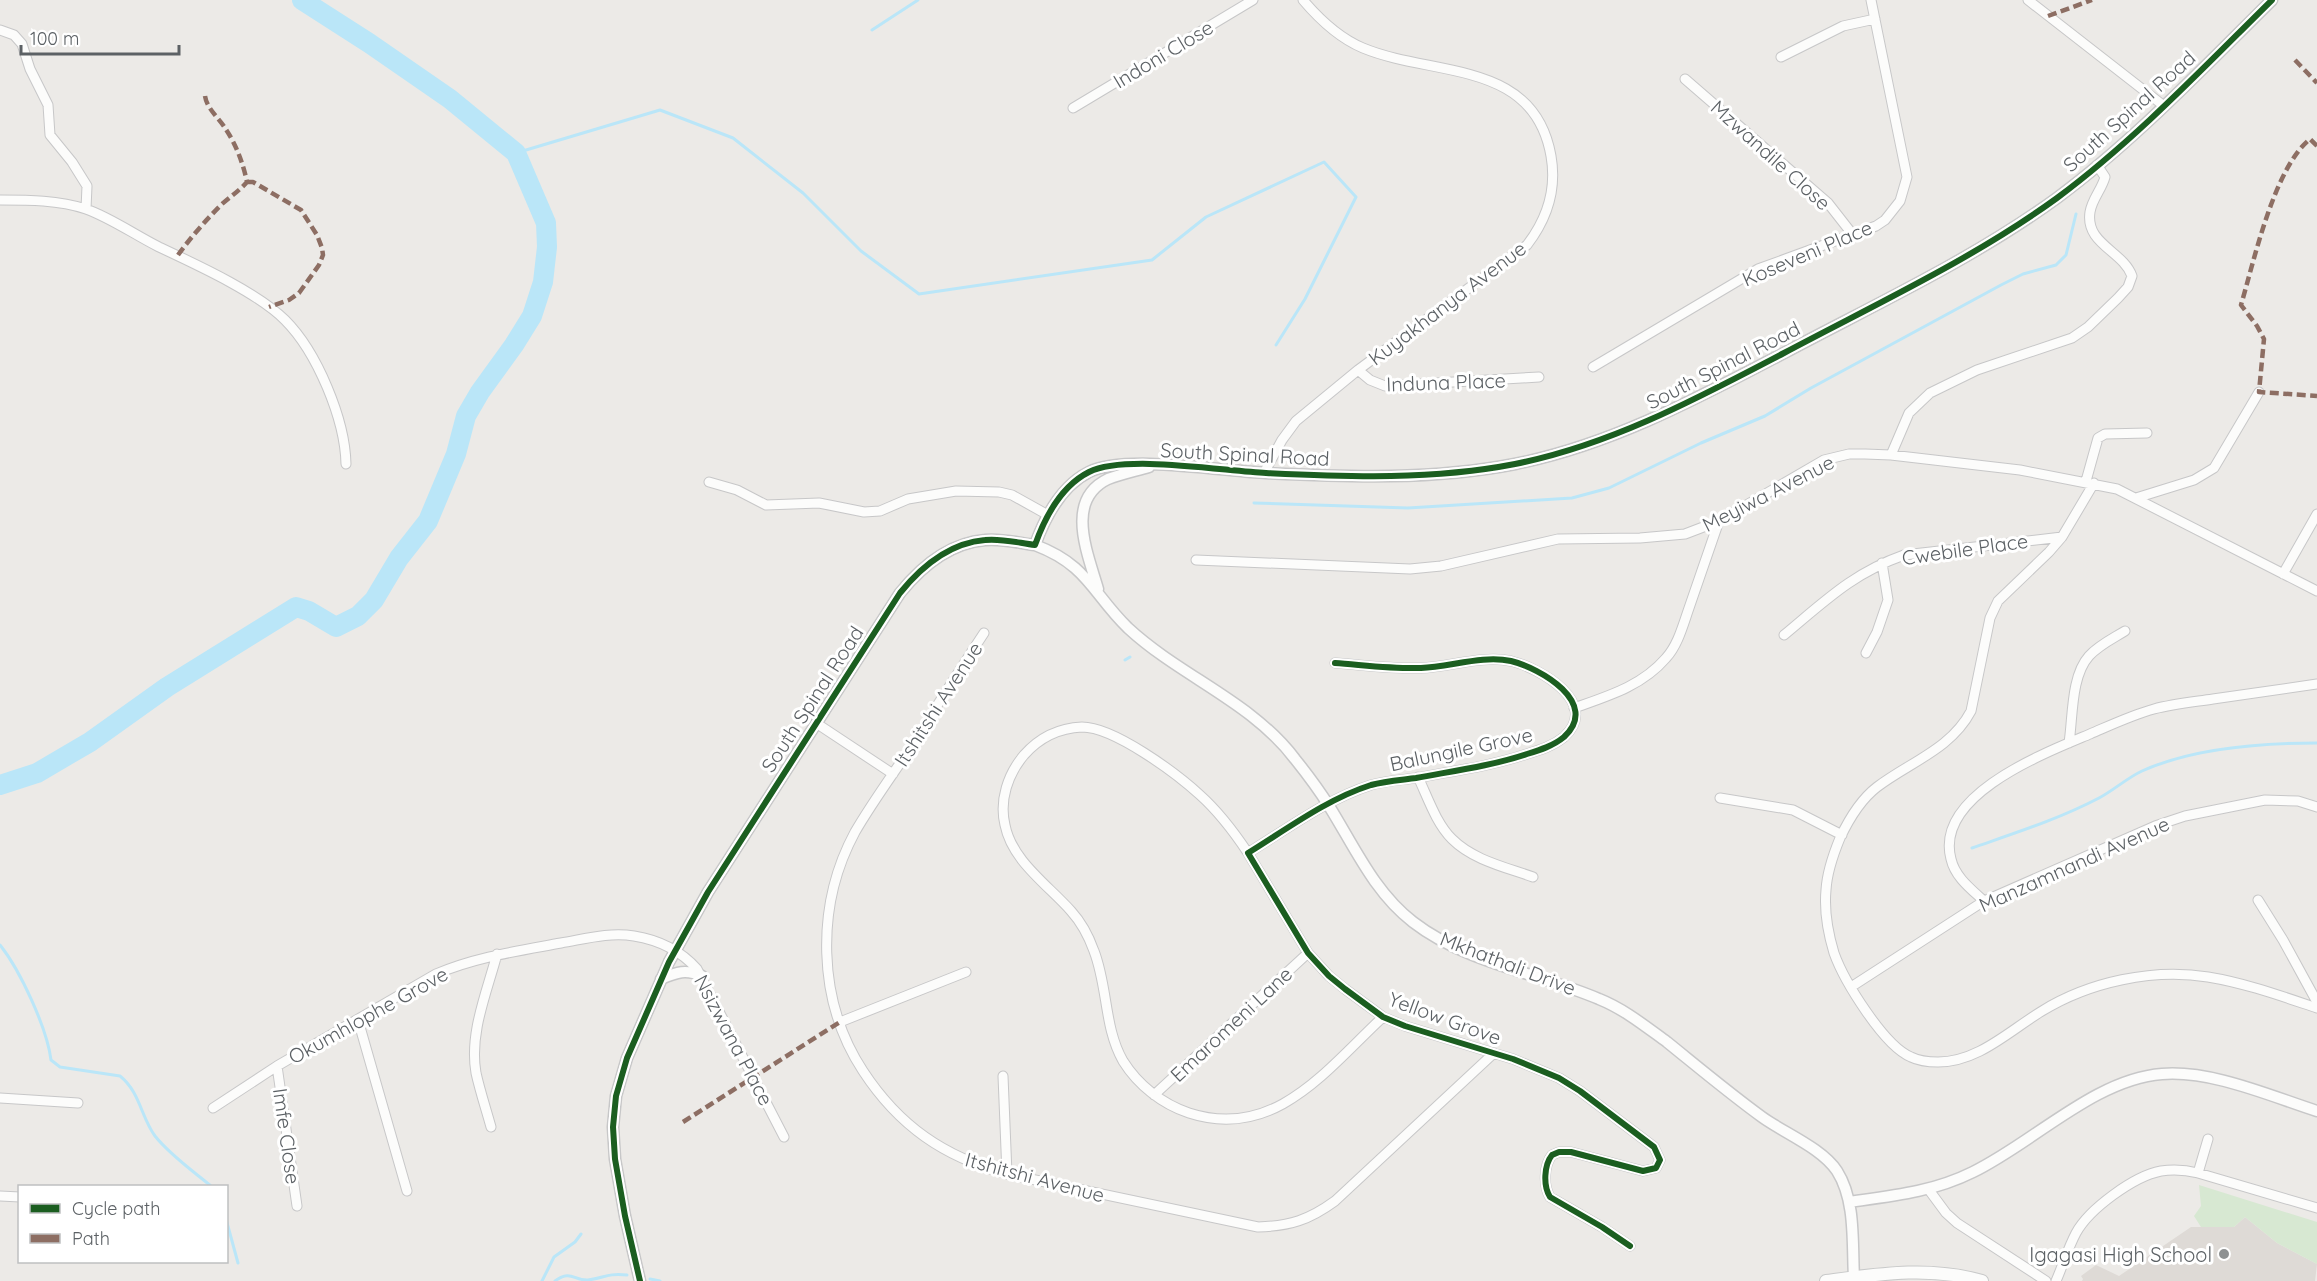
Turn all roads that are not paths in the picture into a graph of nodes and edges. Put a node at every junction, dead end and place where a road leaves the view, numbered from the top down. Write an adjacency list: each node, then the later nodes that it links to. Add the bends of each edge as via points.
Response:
1 (1253, 0): 11 (street, Indoni Close)
2 (1303, 0): 17 (street, Kuyakhanya Avenue, via 1317,17 1362,47 1497,82 1515,93 1540,124 1549,142 1553,166 1547,212 1527,245)
3 (1871, 0): 6 (street, Koseveni Place)
4 (2028, 0): 10 (street)
5 (2272, 0): 10 (street, South Spinal Road)
6 (1875, 19): 8 (street, via 1843,26); 15 (street, Koseveni Place, via 1907,177 1892,213 1876,226)
7 (0, 30): 14 (street, via 14,35 22,44 48,105 50,135 87,186)
8 (1781, 57)
9 (1684, 79): 15 (street, Mzwandile Close, via 1828,203)
10 (2164, 106): 12 (street, South Spinal Road)
11 (1073, 108)
12 (2097, 165): 21 (street, via 2105,177 2090,212 2091,229 2126,264 2132,276 2128,288 2072,338 1977,370 1930,393 1909,413); 24 (street, South Spinal Road, via 1995,240 1682,406 1625,431 1517,464 1461,473 1388,477)
13 (0, 200): 14 (street, via 39,200)
14 (86, 209): 22 (street, via 196,265 284,318 304,345 328,392 342,435)
15 (1853, 235): 16 (street, Koseveni Place, via 1758,269)
16 (1593, 367)
17 (1358, 369): 18 (street, Induna Place, via 1385,386); 24 (street, Kuyakhanya Avenue, via 1296,421)
18 (1539, 377)
19 (2259, 392): 27 (street, via 2214,468 2194,480)
20 (2147, 433): 26 (street, via 2105,434 2098,438)
21 (1890, 455): 26 (street, Meyiwa Avenue); 30 (street, Meyiwa Avenue, via 1849,454 1824,460)
22 (346, 464)
23 (1155, 465): 24 (street, South Spinal Road); 29 (street, South Spinal Road, via 1110,465 1088,472); 37 (street, via 1107,480 1084,506 1082,531)
24 (1264, 473)
25 (709, 482): 29 (street, via 737,490 766,506 819,503 864,512 880,511 908,499 956,492 999,492)
26 (2090, 482): 27 (street, Meyiwa Avenue); 31 (street)
27 (2136, 498): 35 (street, Meyiwa Avenue)
28 (2317, 514): 35 (street)
29 (1048, 515): 32 (street, South Spinal Road)
30 (1719, 521): 33 (street, Meyiwa Avenue, via 1685,534 1558,539 1451,564 1410,569); 44 (street, via 1668,657 1634,684)
31 (2062, 537): 34 (street, Cwebile Place, via 1920,551); 52 (street, via 1998,601 1990,618 1971,711 1964,723 1947,741 1876,788 1857,807)
32 (1035, 545): 37 (street, Mkhathali Drive, via 1065,558 1083,572); 45 (street, South Spinal Road, via 984,540 959,546 916,573)
33 (1196, 560)
34 (1882, 563): 40 (street, Cwebile Place, via 1838,589); 41 (street, via 1888,600)
35 (2283, 574): 36 (street, Meyiwa Avenue)
36 (2317, 591)
37 (1100, 594): 50 (street, Mkhathali Drive, via 1148,646 1231,699 1273,733)
38 (2125, 631): 46 (street, via 2088,657 2080,670)
39 (984, 633): 47 (street, Itshitshi Avenue)
40 (1784, 635)
41 (1866, 653)
42 (1335, 663): 44 (street, via 1419,668 1511,661 1532,668 1561,686)
43 (2317, 684): 46 (street, via 2156,708)
44 (1574, 708): 48 (street, Balungile Grove, via 1571,727 1548,746 1491,764)
45 (816, 723): 47 (street, Itshitshi Avenue); 57 (street, South Spinal Road)
46 (2069, 742): 56 (street, via 2004,775 1958,817 1951,831 1951,859 1962,879)
47 (893, 774): 68 (street, Itshitshi Avenue, via 854,834 834,886 826,938 826,970)
48 (1418, 777): 50 (street, Balungile Grove, via 1373,785); 54 (street, via 1452,839 1483,860)
49 (1720, 798): 52 (street, via 1792,810)
50 (1328, 805): 53 (street); 86 (street, Mkhathali Drive, via 1373,878 1411,920 1466,952 1573,988 1623,1011 1763,1117 1825,1157 1836,1169)
51 (2317, 807): 56 (street, Manzamnandi Avenue, via 2298,801 2265,800 2185,816)
52 (1842, 835): 63 (street, via 1829,868 1826,912 1835,954)
53 (1248, 853): 58 (street, Yellow Grove); 72 (street, Yellow Grove, via 1199,794 1102,730 1082,727 1046,736 1017,763 1007,782 1004,825 1010,842 1084,930 1103,984 1113,1038 1123,1060)
54 (1533, 877)
55 (2258, 900): 64 (street)
56 (1984, 901): 63 (street, Manzamnandi Avenue)
57 (675, 949): 59 (street, Okumhlophe Grove, via 634,936 609,934); 61 (street, Nsizwana Place); 62 (street, South Spinal Road)
58 (1308, 953): 66 (street, Yellow Grove, via 1329,976); 72 (street, Emaromeni Lane)
59 (497, 954): 67 (street, Okumhlophe Grove, via 436,974); 77 (street, via 475,1047 476,1071)
60 (966, 972): 68 (street)
61 (702, 976): 62 (street, via 680,971); 78 (street, Nsizwana Place)
62 (662, 979): 91 (street, South Spinal Road, via 627,1058 616,1096 613,1127 615,1159)
63 (1851, 987): 65 (street, via 1897,1049 1910,1057 1936,1062 1967,1057 1984,1049 2063,999 2089,989 2152,976 2228,981)
64 (2317, 1002)
65 (2317, 1008)
66 (1383, 1017): 69 (street, Yellow Grove); 72 (street, Yellow Grove, via 1303,1092 1264,1114 1242,1120 1197,1116)
67 (358, 1020): 70 (street, Okumhlophe Grove); 83 (street)
68 (840, 1023): 81 (street, Itshitshi Avenue, via 855,1059 884,1100 904,1120 950,1154)
69 (1494, 1053): 81 (street, Itshitshi Avenue, via 1335,1202 1315,1215 1277,1227 1258,1227); 89 (street, Yellow Grove, via 1559,1078 1581,1091 1648,1140 1658,1154 1659,1165 1651,1171 1571,1152 1552,1155 1546,1166 1546,1191 1550,1197)
70 (277, 1066): 75 (street, Okumhlophe Grove); 87 (street, Imfe Close)
71 (1003, 1076): 81 (street)
72 (1154, 1095)
73 (0, 1098): 74 (street)
74 (78, 1103)
75 (213, 1108)
76 (2317, 1111): 82 (street, via 2210,1078 2184,1074 2140,1077 2096,1095 1973,1172)
77 (491, 1127)
78 (784, 1137)
79 (2208, 1139): 80 (street)
80 (2198, 1173): 88 (street); 95 (street, via 2160,1171 2128,1186 2096,1208 2076,1234)
81 (1007, 1174)
82 (1929, 1190): 86 (street); 94 (street, via 1957,1223)
83 (408, 1191)
84 (0, 1196): 85 (street)
85 (18, 1197)
86 (1849, 1202): 90 (street, Mkhathali Drive)
87 (297, 1206)
88 (2317, 1208)
89 (1630, 1246)
90 (1854, 1278): 92 (main road); 93 (main road, via 1935,1272)
91 (640, 1281)
92 (1826, 1281)
93 (1982, 1281)
94 (2046, 1281)
95 (2056, 1281)

